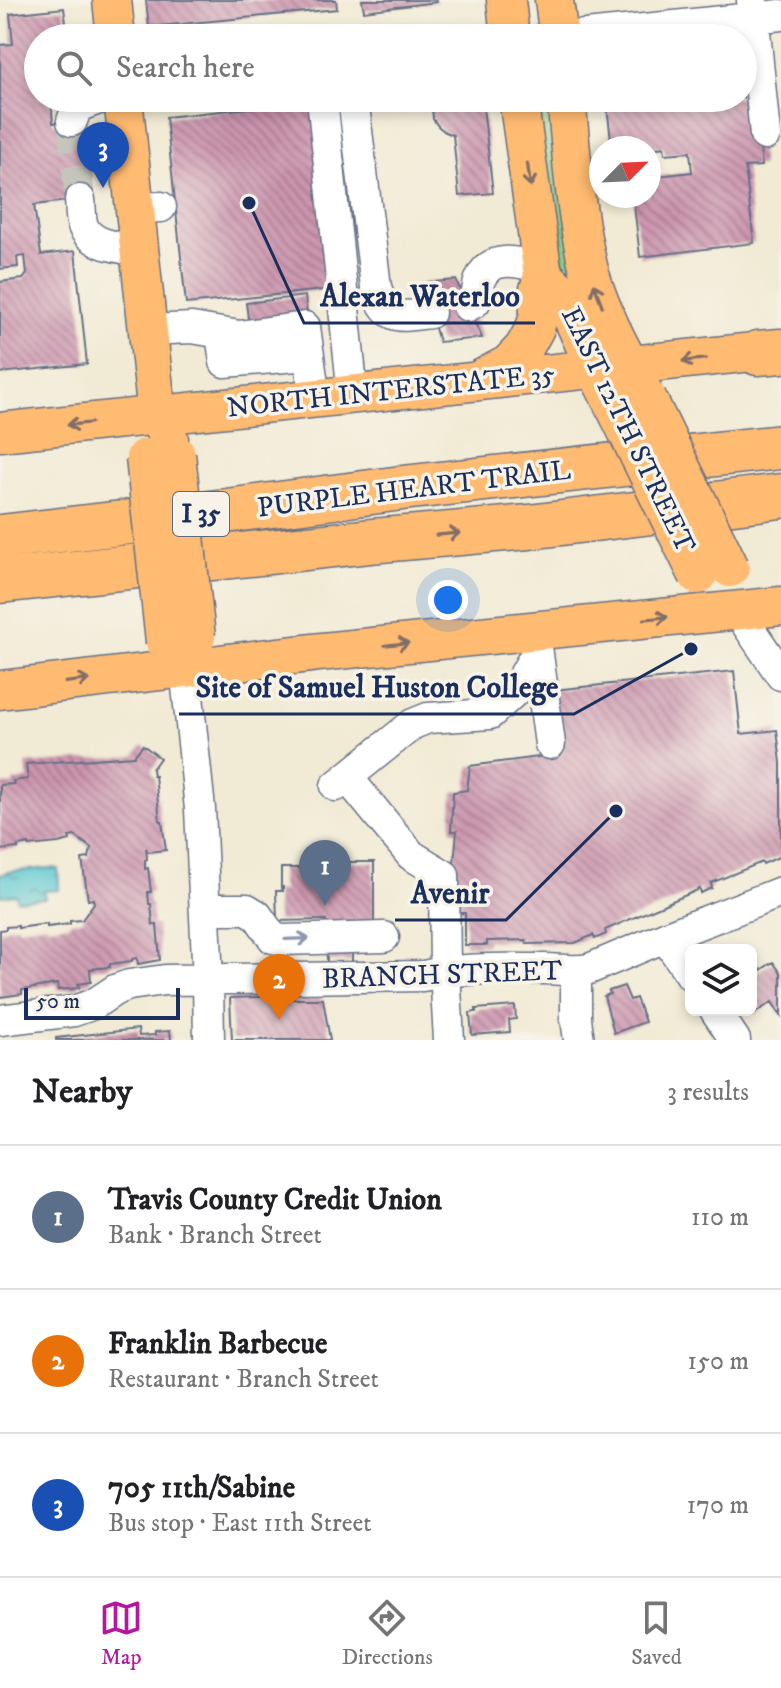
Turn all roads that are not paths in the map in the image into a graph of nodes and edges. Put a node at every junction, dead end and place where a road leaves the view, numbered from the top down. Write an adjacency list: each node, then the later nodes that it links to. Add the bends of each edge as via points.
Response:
1 (112, 0): 5 (main road)
2 (506, 0): 6 (main road)
3 (554, 0): 7 (main road)
4 (762, 11): 8 (street); 16 (street)
5 (115, 24)
6 (509, 24)
7 (557, 24)
8 (664, 24)
9 (75, 112): 15 (street)
10 (126, 112): 18 (main road, via 148,208)
11 (323, 112): 26 (street)
12 (355, 112): 21 (street, via 379,296 398,318)
13 (520, 112): 19 (main road, one-way to 19)
14 (568, 112): 25 (main road, EAST 12TH STREET, one-way to 14, via 580,223)
15 (72, 121)
16 (765, 135)
17 (80, 200): 18 (street, via 83,225 92,239)
18 (139, 251): 22 (main road)
19 (542, 271): 20 (street, via 512,261 493,264); 24 (main road, via 539,315 524,348 509,364); 25 (main road, EAST 12TH STREET)
20 (468, 306)
21 (430, 313)
22 (148, 330): 27 (street, via 192,328 239,336 305,327); 28 (main road)
23 (773, 351): 25 (main road, NORTH INTERSTATE 35, one-way to 25)
24 (474, 382): 25 (main road, NORTH INTERSTATE 35); 26 (main road, NORTH INTERSTATE 35)
25 (621, 384): 43 (main road, EAST 12TH STREET, bridge)
26 (353, 395): 27 (main road, NORTH INTERSTATE 35)
27 (315, 399): 28 (main road, NORTH INTERSTATE 35)
28 (157, 416): 30 (main road, NORTH INTERSTATE 35, one-way to 30); 45 (main road, bridge)
29 (781, 427): 32 (highway, via 616,446)
30 (0, 432)
31 (781, 447): 32 (highway, PURPLE HEART TRAIL / I 35)
32 (523, 476): 33 (highway, PURPLE HEART TRAIL / I 35)
33 (402, 488): 35 (highway, via 199,491); 38 (highway, PURPLE HEART TRAIL / I 35)
34 (781, 496): 37 (highway, PURPLE HEART TRAIL / I 35)
35 (0, 512)
36 (781, 518): 37 (highway, via 656,531)
37 (529, 527): 39 (highway, PURPLE HEART TRAIL / I 35, one-way to 37)
38 (0, 537)
39 (371, 541): 40 (highway, PURPLE HEART TRAIL / I 35); 41 (highway, via 204,579)
40 (0, 581)
41 (0, 605)
42 (781, 606): 43 (main road)
43 (737, 610): 44 (main road, one-way to 43); 46 (street, EAST 12TH STREET)
44 (536, 641): 45 (main road, one-way to 44, via 320,652); 48 (street); 49 (street, via 515,691)
45 (182, 649): 47 (main road, one-way to 45); 52 (street)
46 (781, 675)
47 (0, 690)
48 (545, 712): 49 (street); 50 (street)
49 (490, 714): 56 (street, via 428,718 413,724 342,781 411,855 444,875)
50 (550, 744)
51 (781, 892): 54 (street, BRANCH STREET)
52 (205, 909): 53 (street, one-way to 53, via 247,909 273,938 282,940); 58 (street)
53 (384, 937)
54 (665, 937): 55 (street); 57 (street, BRANCH STREET)
55 (685, 966)
56 (445, 971): 57 (street, BRANCH STREET); 58 (street, BRANCH STREET, via 423,976); 62 (street)
57 (576, 971): 63 (street)
58 (208, 981): 60 (street, BRANCH STREET, via 129,985 84,1008); 61 (street)
59 (719, 1016): 64 (street)
60 (0, 1020)
61 (209, 1040)
62 (449, 1040)
63 (579, 1040)
64 (735, 1040)

